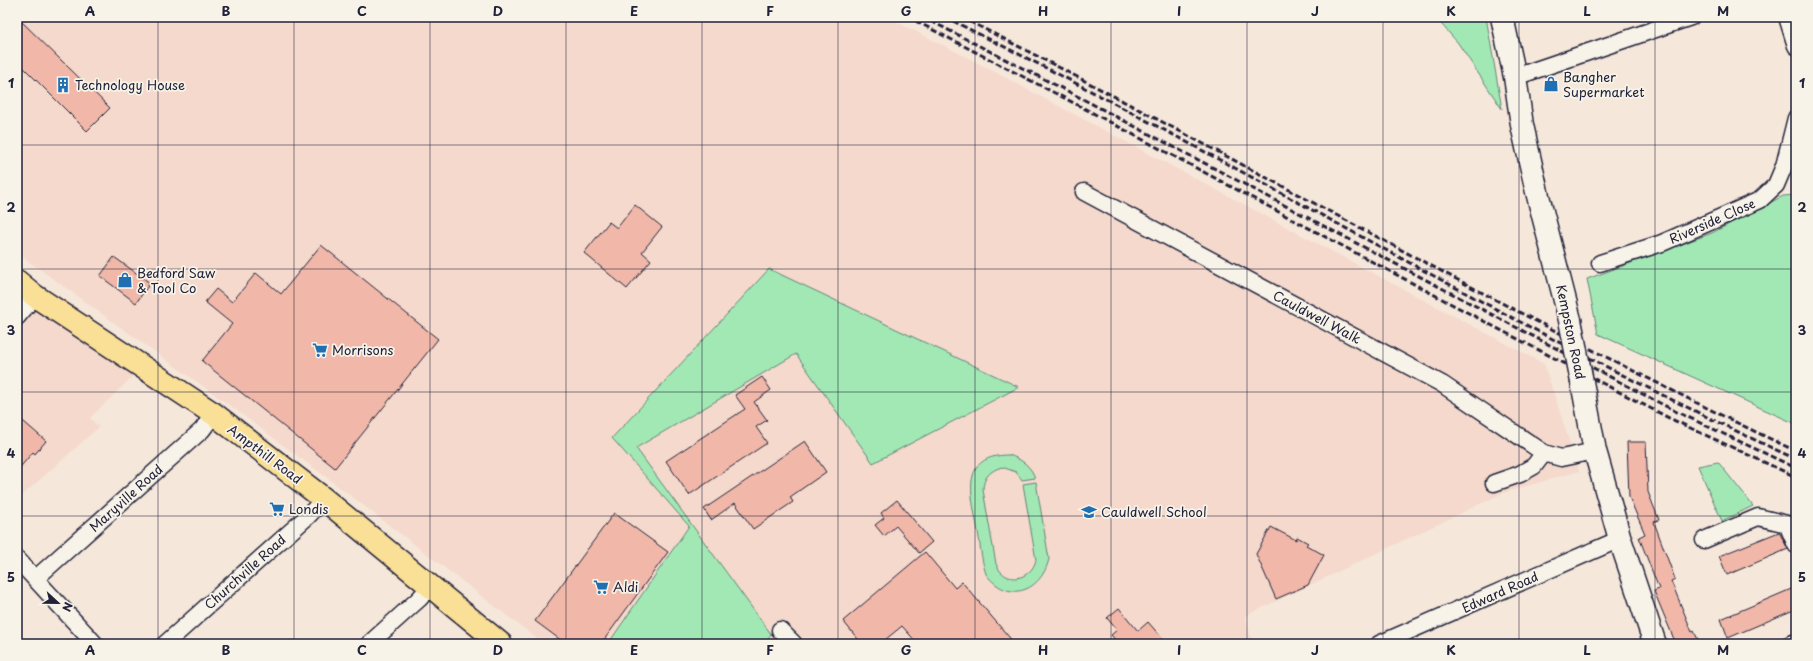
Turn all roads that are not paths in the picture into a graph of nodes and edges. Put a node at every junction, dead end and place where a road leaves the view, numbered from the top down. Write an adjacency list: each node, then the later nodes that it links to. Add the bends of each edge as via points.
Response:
1 (1502, 17): 5 (main road, Kempston Road)
2 (1691, 17): 5 (street)
3 (1787, 17): 4 (street)
4 (1796, 46)
5 (1516, 77): 13 (main road, Kempston Road, bridge, via 1522,125 1570,320)
6 (1796, 118): 8 (street, Riverside Close, via 1784,166 1776,185 1760,200 1662,243)
7 (1084, 192): 14 (street, Cauldwell Walk, via 1442,384)
8 (1600, 263)
9 (17, 281): 10 (main road, Ampthill Road)
10 (35, 296): 11 (street); 12 (main road, Ampthill Road)
11 (17, 317)
12 (214, 414): 16 (main road, Ampthill Road); 21 (street, Maryville Road, via 202,430)
13 (1595, 451): 14 (street, Cauldwell Walk, via 1560,458); 17 (main road, Kempston Road)
14 (1544, 453): 15 (street, via 1534,466)
15 (1494, 483)
16 (324, 499): 22 (main road, Ampthill Road); 26 (street, Churchville Road)
17 (1620, 539): 30 (street, Edward Road); 31 (main road, Kempston Road)
18 (1704, 540): 19 (street, via 1758,517 1787,524)
19 (1796, 545)
20 (17, 559): 21 (street)
21 (35, 579): 25 (street)
22 (430, 587): 27 (street); 28 (main road, Ampthill Road)
23 (780, 630): 29 (street)
24 (1796, 642): 32 (street)
25 (95, 644)
26 (165, 644)
27 (369, 644)
28 (501, 644)
29 (794, 644)
30 (1379, 644)
31 (1655, 644)
32 (1790, 644)

